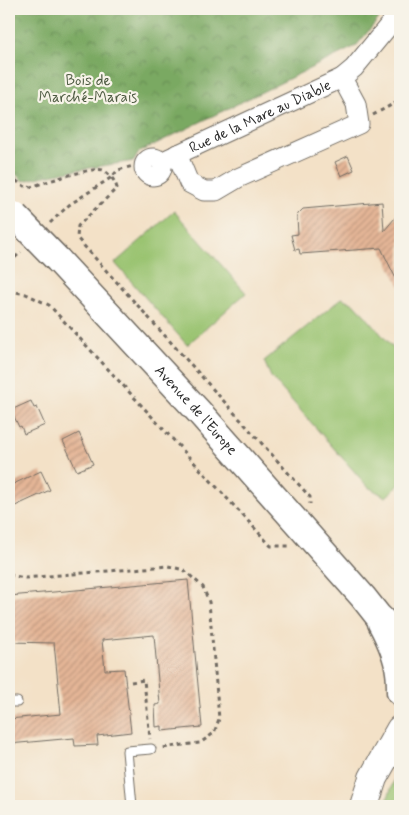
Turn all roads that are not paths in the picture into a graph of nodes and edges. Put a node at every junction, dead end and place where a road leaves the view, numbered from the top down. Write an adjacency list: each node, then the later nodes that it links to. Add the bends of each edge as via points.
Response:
1 (400, 12): 2 (street, Rue de la Mare au Diable)
2 (342, 78): 2 (street, Rue de la Mare au Diable, via 161,160 189,183 204,191 216,191 359,124 356,104)
3 (12, 213): 4 (main road, Avenue de l'Europe, bridge, via 198,412)
4 (378, 616): 5 (main road, Avenue de l'Europe); 6 (main road, Avenue de l'Europe, via 396,658)
5 (400, 638)
6 (400, 692)
7 (400, 727): 10 (main road, via 374,778)
8 (151, 749): 9 (lane, via 127,751)
9 (132, 806)
10 (364, 806)

